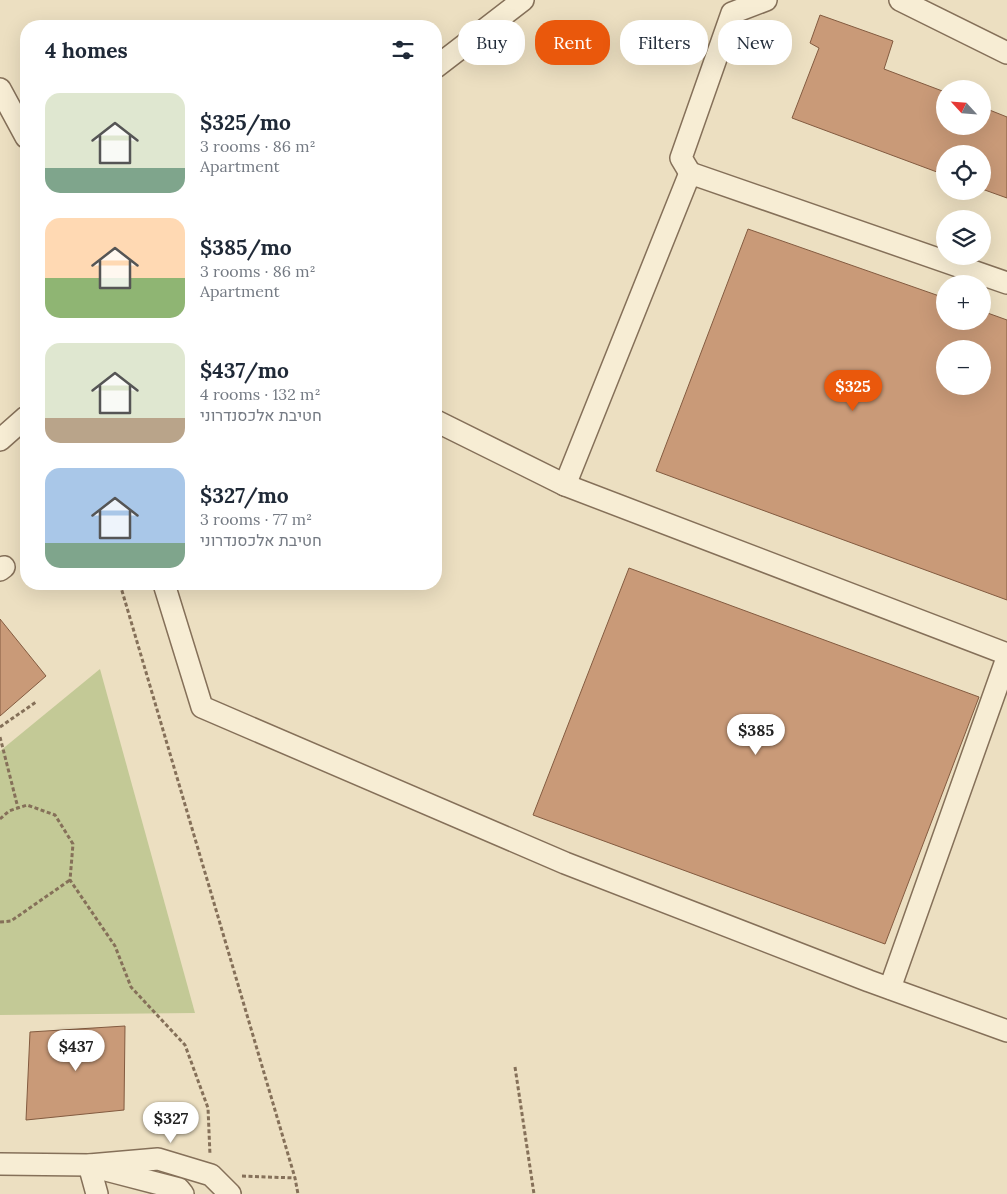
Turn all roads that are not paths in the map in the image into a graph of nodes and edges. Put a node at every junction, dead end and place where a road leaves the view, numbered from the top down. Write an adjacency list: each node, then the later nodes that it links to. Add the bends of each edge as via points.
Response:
1 (523, 0): 5 (street)
2 (766, 0): 8 (street, via 732,13 681,158)
3 (900, 0): 4 (street)
4 (1007, 53)
5 (442, 62)
6 (0, 89): 7 (street)
7 (20, 126)
8 (690, 173): 9 (street); 13 (street)
9 (1007, 283)
10 (20, 422): 12 (street)
11 (442, 424): 13 (street)
12 (0, 440)
13 (565, 485): 15 (street)
14 (166, 590): 17 (street, via 202,707 565,863)
15 (1007, 654)
16 (1007, 658): 17 (street)
17 (890, 988): 18 (street)
18 (1007, 1031)
19 (0, 1164): 20 (street)
20 (90, 1165): 21 (street); 22 (street, via 179,1189); 23 (street, via 158,1159 211,1175)
21 (97, 1194)
22 (183, 1194)
23 (230, 1194)

